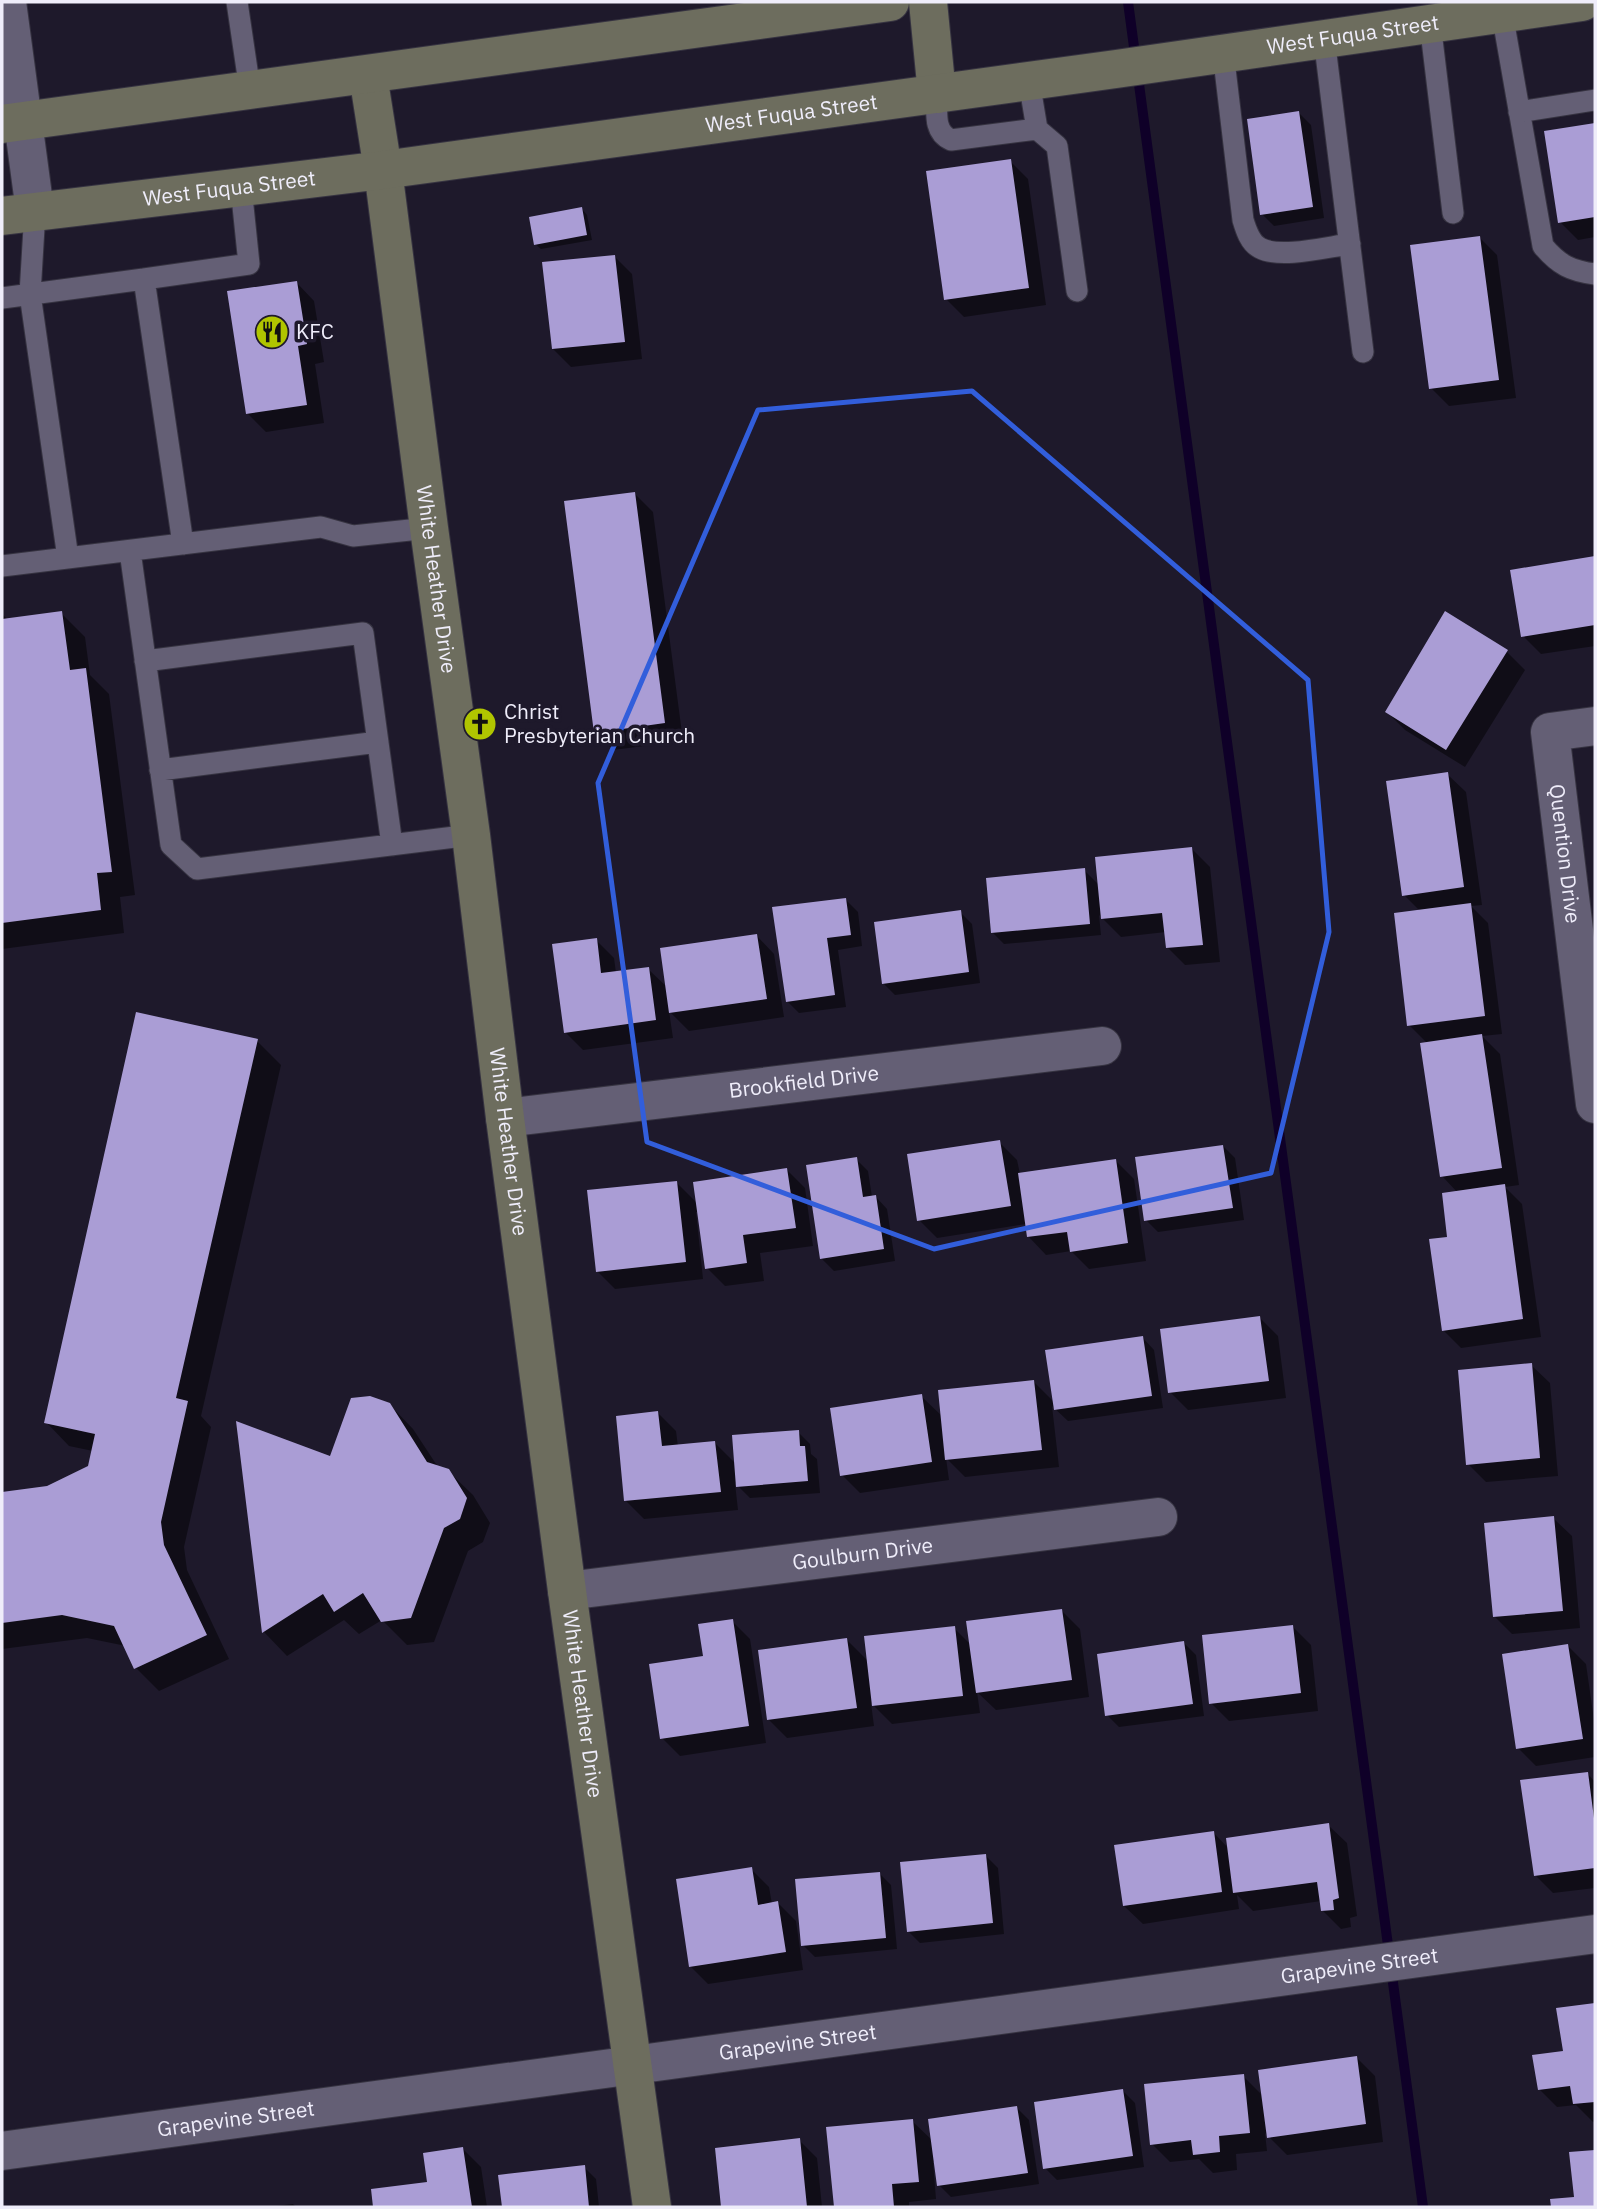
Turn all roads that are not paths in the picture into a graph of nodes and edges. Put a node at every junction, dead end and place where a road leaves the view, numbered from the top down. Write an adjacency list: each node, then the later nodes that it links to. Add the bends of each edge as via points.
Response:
1 (7, 2): 17 (street)
2 (237, 2): 13 (lane)
3 (890, 2): 11 (main road)
4 (928, 2): 14 (main road)
5 (1582, 2): 6 (main road, West Fuqua Street)
6 (1502, 13): 8 (main road, West Fuqua Street); 16 (lane)
7 (1370, 17): 8 (main road, West Fuqua Street); 9 (main road, West Fuqua Street)
8 (1430, 23): 21 (lane)
9 (1324, 38): 10 (main road, West Fuqua Street); 23 (lane)
10 (1206, 55): 12 (main road, West Fuqua Street); 23 (lane, via 1250,238 1260,248 1282,252)
11 (368, 75): 13 (main road); 19 (main road, White Heather Drive)
12 (1029, 81): 14 (main road, West Fuqua Street); 18 (lane)
13 (250, 90): 17 (main road)
14 (937, 94): 18 (lane, via 938,128 951,140); 19 (main road, West Fuqua Street)
15 (1595, 100): 16 (lane)
16 (1519, 112): 24 (lane, via 1543,246 1557,263 1574,272)
17 (12, 123): 22 (street)
18 (1037, 129): 26 (lane, via 1057,146)
19 (383, 170): 20 (main road, West Fuqua Street); 30 (main road, White Heather Drive)
20 (241, 187): 22 (main road, West Fuqua Street); 25 (lane, via 250,264)
21 (1453, 213)
22 (18, 214): 27 (lane)
23 (1350, 244): 29 (lane)
24 (1595, 274)
25 (144, 279): 27 (lane); 31 (lane)
26 (1077, 291)
27 (30, 294): 28 (lane); 33 (lane)
28 (2, 298)
29 (1363, 352)
30 (429, 528): 31 (lane, via 353,536 321,527); 39 (main road, White Heather Drive)
31 (183, 544): 32 (lane)
32 (130, 551): 33 (lane); 35 (lane)
33 (68, 558): 34 (lane)
34 (2, 566)
35 (145, 661): 37 (lane, via 363,633); 38 (lane)
36 (1595, 726): 42 (street, Quention Drive, via 1550,732)
37 (378, 742): 38 (lane); 40 (lane)
38 (160, 770): 40 (lane, via 171,845 197,869)
39 (471, 835): 40 (lane); 43 (main road, White Heather Drive)
40 (392, 845)
41 (1102, 1046): 43 (street, Brookfield Drive)
42 (1595, 1104)
43 (505, 1118): 45 (main road, White Heather Drive)
44 (1158, 1517): 45 (street, Goulburn Drive)
45 (567, 1591): 47 (main road, White Heather Drive)
46 (1595, 1934): 47 (street, Grapevine Street)
47 (632, 2064): 48 (street, Grapevine Street); 49 (main road, White Heather Drive)
48 (2, 2151)
49 (652, 2207)

